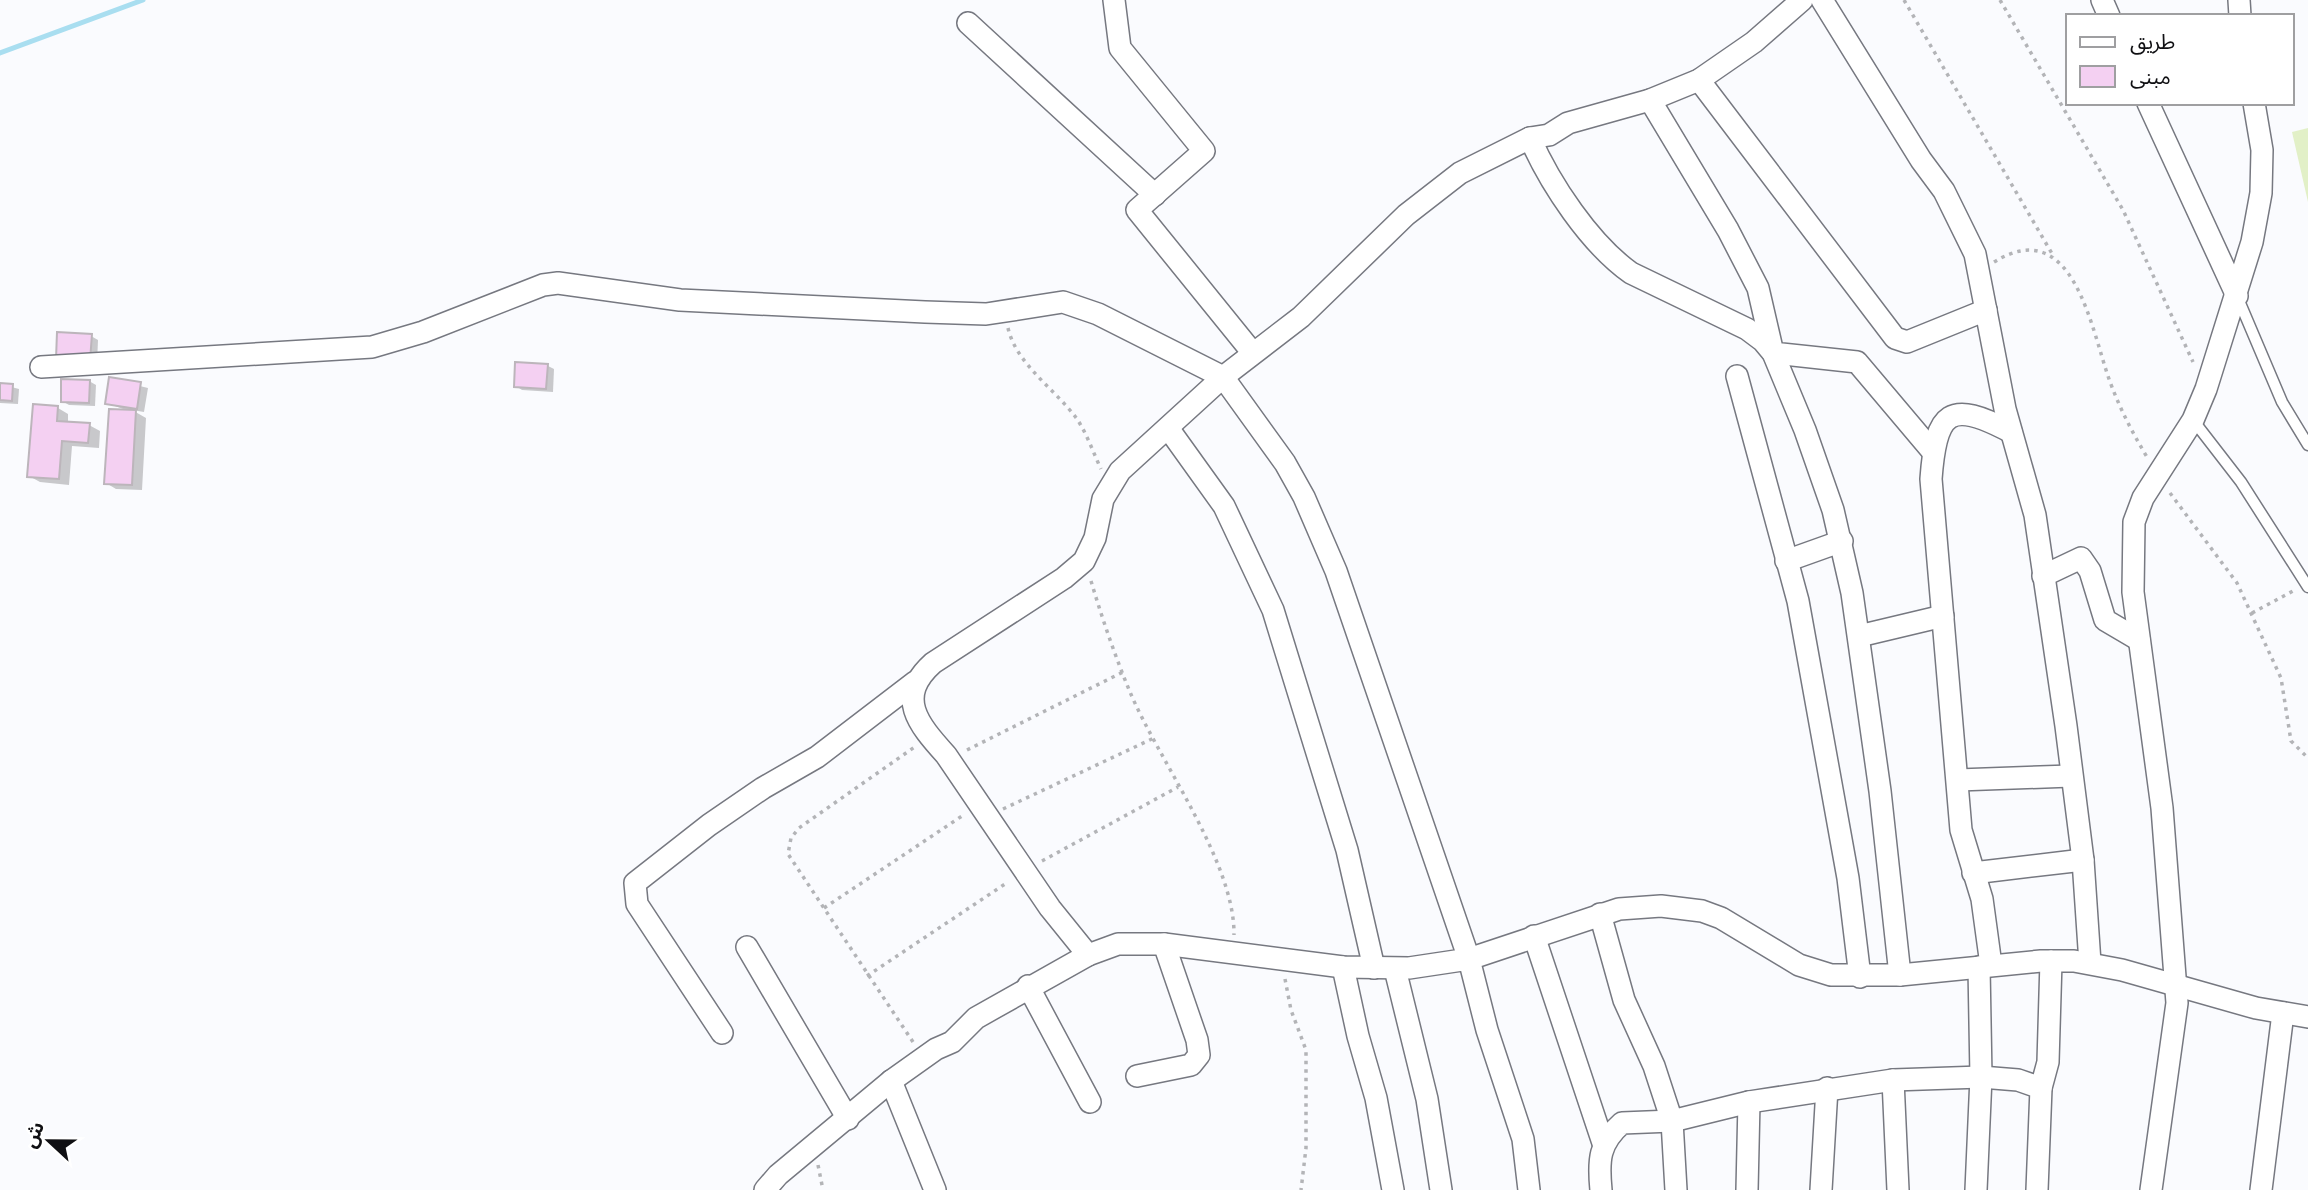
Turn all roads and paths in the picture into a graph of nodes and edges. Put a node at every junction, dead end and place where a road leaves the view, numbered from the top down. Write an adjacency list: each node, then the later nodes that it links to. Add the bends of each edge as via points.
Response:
1 (1114, 0): 12 (street, via 1120,48 1204,151)
2 (1802, 0): 7 (street, via 1754,42)
3 (1822, 0): 15 (street, via 1966,232)
4 (1904, 0): 13 (path)
5 (2000, 0): 22 (path, via 2123,210)
6 (968, 23): 12 (street)
7 (1699, 80): 8 (street); 15 (street, via 1895,338 1907,342)
8 (1650, 100): 11 (street, via 1590,114 1549,135); 18 (street, via 1758,288)
9 (2149, 105): 14 (street)
10 (2254, 105): 14 (street, via 2262,150 2261,193)
11 (1530, 138): 17 (street, via 1460,173 1433,193 1301,317); 18 (street, via 1587,230 1615,262 1747,329)
12 (1154, 195): 17 (street, via 1137,210)
13 (2055, 259)
14 (2237, 296): 22 (street); 26 (lane, via 2282,402)
15 (1986, 310): 25 (street)
16 (1009, 312): 19 (street, via 938,313 680,300 558,283 372,347); 21 (street, via 1054,302 1082,307); 28 (path, via 1009,336 1078,421)
17 (1252, 352): 21 (street)
18 (1773, 353): 27 (street, via 1857,362); 29 (street, via 1817,462)
19 (41, 367)
20 (1737, 376): 31 (street)
21 (1223, 377): 24 (street); 57 (street, via 1285,463 1320,531)
22 (2206, 389): 23 (street)
23 (2193, 420): 33 (lane, via 2221,453); 37 (street, via 2143,498 2134,523 2131,568)
24 (1168, 428): 28 (street, via 1129,460); 63 (street, via 1224,506 1273,610)
25 (2011, 432): 27 (street, via 1970,413 1957,414 1941,426); 32 (street, via 2033,504)
26 (2308, 445)
27 (1933, 452): 35 (street, via 1931,479)
28 (1110, 486): 30 (street)
29 (1842, 541): 31 (street); 36 (street)
30 (1085, 560): 38 (path); 39 (street, via 967,638)
31 (1786, 561): 66 (street, via 1798,601 1848,878)
32 (2043, 576): 37 (street, via 2081,558 2090,571 2105,620); 43 (street)
33 (2307, 586): 34 (path)
34 (2252, 613)
35 (1943, 616): 36 (street); 44 (street)
36 (1859, 636): 64 (street)
37 (2139, 640): 68 (street, via 2162,808)
38 (1123, 672): 41 (path); 42 (path)
39 (915, 682): 40 (street, via 914,707); 71 (street, via 817,757 709,825 635,883 637,904)
40 (930, 737): 42 (street); 50 (path, via 791,838 788,854)
41 (1155, 737): 45 (path); 46 (path)
42 (949, 759): 46 (street)
43 (2071, 776): 44 (street); 47 (street)
44 (1958, 780): 49 (street, via 1961,830)
45 (1178, 787): 48 (path); 56 (path, via 1224,878 1233,911)
46 (984, 810): 48 (street); 50 (path)
47 (2083, 860): 49 (street); 60 (street)
48 (1026, 870): 55 (street); 65 (path)
49 (1973, 873): 61 (street, via 1982,899)
50 (824, 908): 65 (path)
51 (1600, 914): 52 (street); 66 (street, via 1640,906 1702,911 1740,927 1799,965 1831,975); 82 (street, via 1624,1000 1654,1066)
52 (1534, 936): 57 (street); 83 (street)
53 (1164, 944): 55 (street, via 1118,944); 56 (street); 73 (street, via 1198,1040 1199,1055 1191,1065)
54 (747, 947): 81 (street)
55 (1088, 955): 67 (street)
56 (1233, 955): 58 (street)
57 (1469, 958): 63 (street); 89 (street, via 1523,1139)
58 (1282, 961): 62 (street); 86 (path, via 1291,1010 1306,1050)
59 (2051, 961): 60 (street); 61 (street); 78 (street, via 2048,1062)
60 (2090, 963): 68 (street)
61 (1985, 966): 64 (street); 74 (street)
62 (1343, 967): 63 (street); 87 (street, via 1376,1098)
63 (1384, 969): 88 (street, via 1427,1099)
64 (1900, 975): 66 (street)
65 (867, 976): 72 (path)
66 (1860, 976)
67 (1028, 986): 72 (street); 79 (street)
68 (2175, 986): 69 (street); 97 (street, via 2176,1020)
69 (2283, 1013): 70 (street); 98 (street)
70 (2308, 1017)
71 (722, 1033)
72 (924, 1058): 76 (street)
73 (1137, 1076)
74 (1981, 1077): 75 (street); 78 (street, via 2018,1080); 95 (street)
75 (1893, 1080): 77 (street); 94 (street)
76 (891, 1082): 81 (street); 85 (street)
77 (1827, 1088): 80 (street); 93 (street)
78 (2041, 1088): 96 (street)
79 (1090, 1102)
80 (1749, 1102): 82 (street); 92 (street)
81 (848, 1119): 84 (street)
82 (1672, 1121): 83 (street, via 1622,1123); 91 (street)
83 (1604, 1143): 90 (street, via 1599,1155)
84 (765, 1190)
85 (934, 1190)
86 (1301, 1190)
87 (1393, 1190)
88 (1441, 1190)
89 (1529, 1190)
90 (1601, 1190)
91 (1676, 1190)
92 (1747, 1190)
93 (1821, 1190)
94 (1898, 1190)
95 (1976, 1190)
96 (2037, 1190)
97 (2151, 1190)
98 (2261, 1190)

